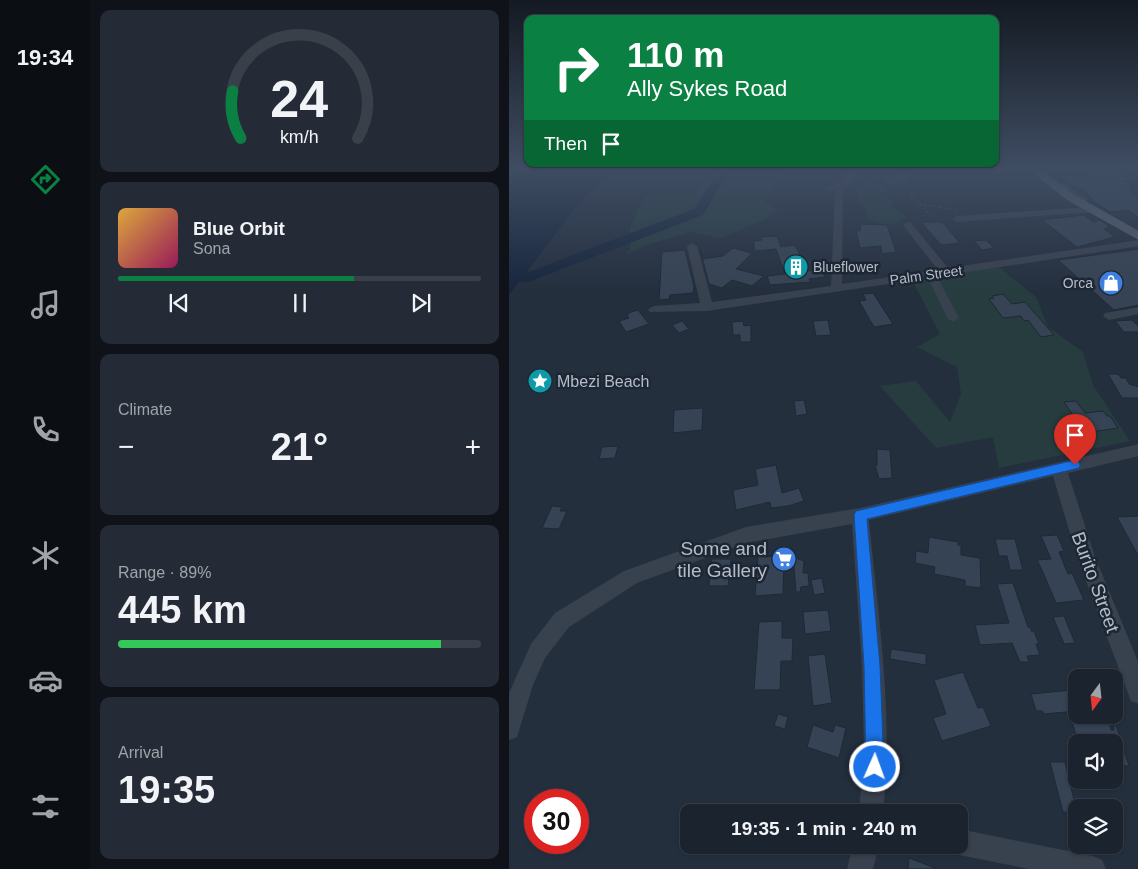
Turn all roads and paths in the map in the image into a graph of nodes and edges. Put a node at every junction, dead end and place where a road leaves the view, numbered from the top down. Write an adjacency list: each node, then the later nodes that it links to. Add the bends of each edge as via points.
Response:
1 (834, 210): 12 (street)
2 (926, 210): 5 (path)
3 (1058, 210): 6 (street)
4 (1090, 210): 8 (main road)
5 (931, 217)
6 (957, 219)
7 (908, 225): 11 (street)
8 (1138, 236)
9 (1138, 243): 11 (street, Palm Street)
10 (692, 246): 13 (street)
11 (942, 273): 12 (street, Palm Street); 17 (street, via 934,276 933,280)
12 (836, 289): 13 (street, Palm Street)
13 (707, 307): 14 (street, Palm Street)
14 (655, 310)
15 (1138, 310): 16 (street)
16 (1109, 316)
17 (953, 318)
18 (1138, 450): 19 (street)
19 (1059, 468): 20 (street); 21 (street, Burito Street, via 1086,557)
20 (860, 515): 22 (street, via 746,535 631,577 562,620 537,651); 23 (street, via 875,734)
21 (1138, 693)
22 (509, 729)
23 (871, 804)
24 (968, 844): 27 (street)
25 (864, 854): 26 (street)
26 (860, 869)
27 (1093, 869)

